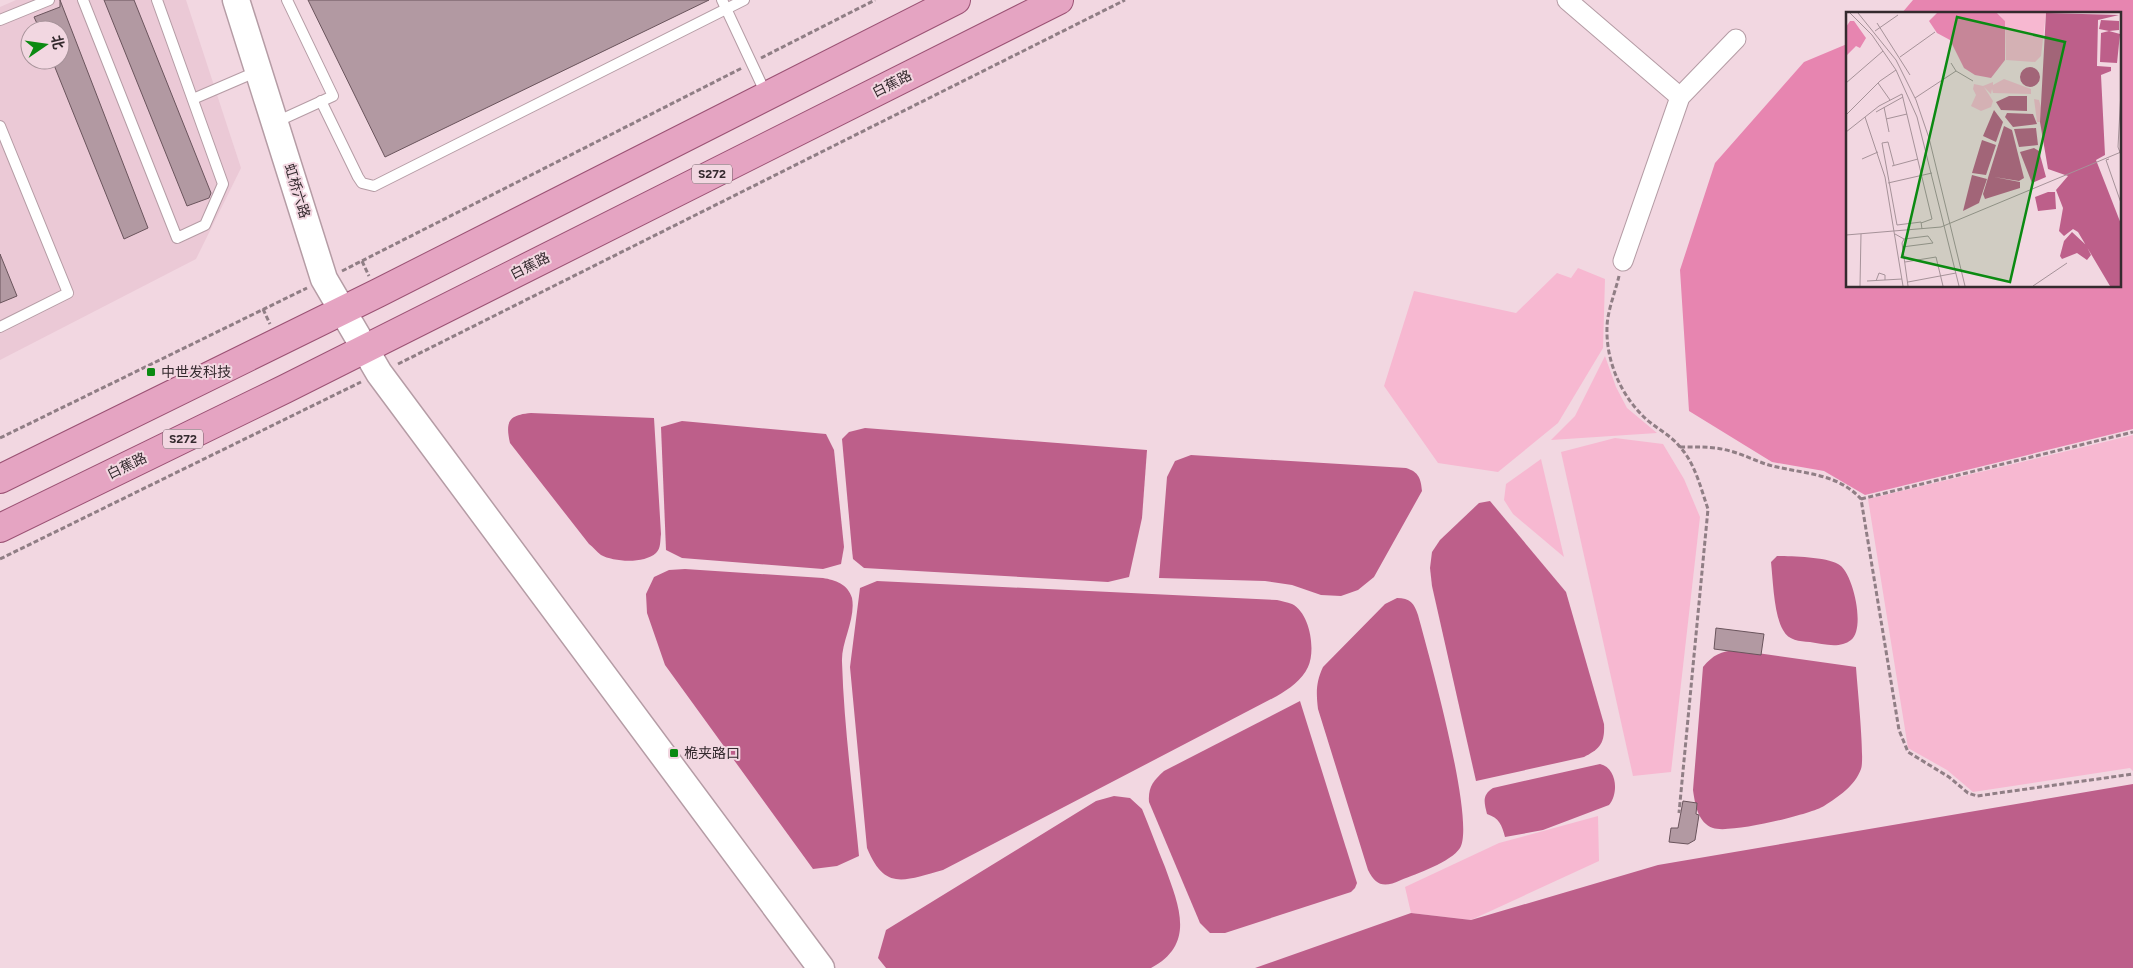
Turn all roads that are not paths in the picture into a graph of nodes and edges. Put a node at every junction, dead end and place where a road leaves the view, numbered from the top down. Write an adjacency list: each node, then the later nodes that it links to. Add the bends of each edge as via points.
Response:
1 (49, 0): 11 (lane)
2 (84, 0): 16 (lane, via 177,238 205,224 224,184)
3 (157, 0): 16 (lane)
4 (236, 0): 13 (street, 虹桥六路)
5 (287, 0): 17 (lane, via 333,96)
6 (744, 0): 10 (lane)
7 (956, 0): 14 (main road)
8 (1058, 0): 23 (main road, 白蕉路 / S272)
9 (1567, 0): 15 (street)
10 (724, 4): 14 (lane); 17 (lane, via 374,186 362,183 358,177)
11 (0, 20)
12 (1736, 39): 15 (street)
13 (259, 70): 16 (lane); 18 (street, 虹桥六路)
14 (768, 97): 21 (main road)
15 (1680, 97): 20 (street)
16 (193, 99)
17 (321, 101): 18 (lane)
18 (276, 122): 21 (street, 虹桥六路, via 324,279)
19 (0, 126): 22 (lane, via 68,293)
20 (1623, 261)
21 (342, 311): 23 (street, 虹桥六路); 24 (main road)
22 (0, 326)
23 (365, 349): 25 (main road, 白蕉路 / S272); 26 (street, 虹桥六路, via 379,373)
24 (0, 479)
25 (0, 528)
26 (821, 968)

